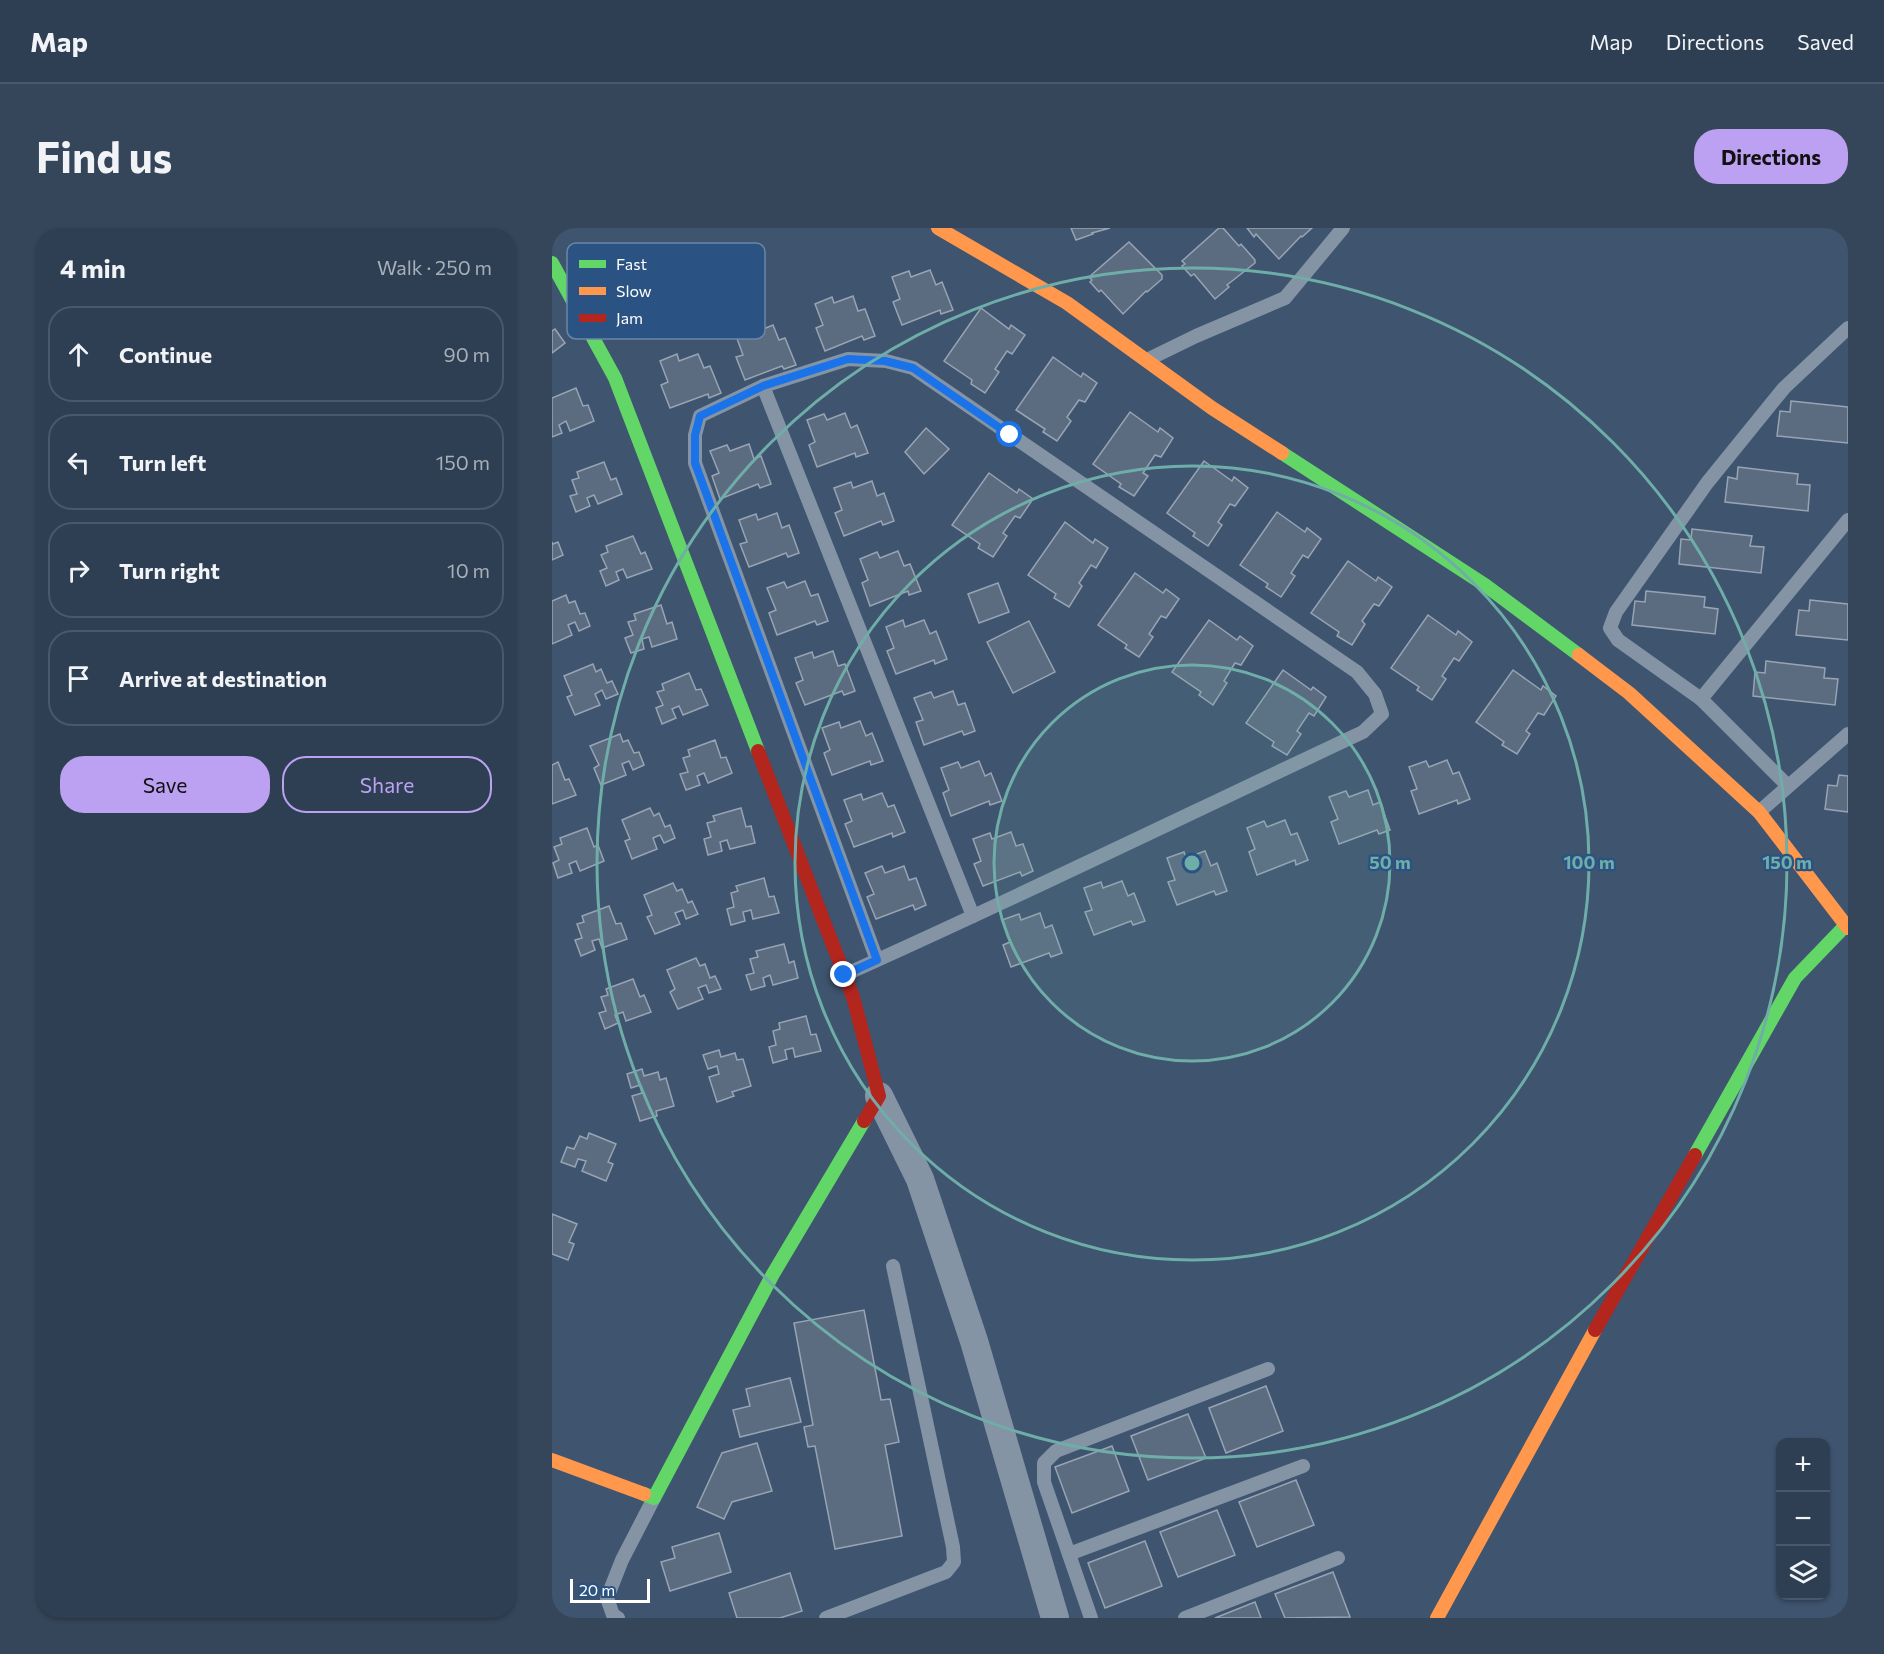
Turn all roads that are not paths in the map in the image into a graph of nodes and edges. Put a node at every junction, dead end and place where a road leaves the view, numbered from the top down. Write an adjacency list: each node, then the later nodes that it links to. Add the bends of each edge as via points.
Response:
1 (939, 228): 7 (street, via 1067,303)
2 (1343, 228): 7 (lane, via 1285,298)
3 (552, 263): 4 (street)
4 (567, 290)
5 (1848, 328): 10 (lane, via 1784,388 1707,483 1616,612 1610,628 1618,640)
6 (594, 339): 17 (street, via 615,378)
7 (1147, 360): 13 (street, via 1212,408 1485,585 1629,693)
8 (763, 386): 14 (lane); 14 (lane, via 848,359 885,361 913,368 1357,672 1375,694 1382,714 1363,732); 16 (lane, via 700,416 695,463)
9 (1848, 520): 10 (lane)
10 (1701, 699): 12 (lane)
11 (1848, 734): 12 (lane)
12 (1788, 786): 13 (lane)
13 (1759, 812): 15 (street)
14 (973, 916): 16 (lane)
15 (1847, 926): 31 (street, via 1795,978)
16 (877, 960): 17 (lane)
17 (844, 975): 18 (street)
18 (879, 1096): 23 (street, via 773,1274); 28 (street, via 920,1179 974,1341)
19 (893, 1266): 27 (lane, via 954,1562 946,1572)
20 (1268, 1369): 24 (lane, via 1056,1451 1044,1463 1044,1482)
21 (552, 1461): 23 (street)
22 (1303, 1466): 24 (lane)
23 (654, 1498): 26 (lane, via 607,1598)
24 (1069, 1554): 29 (lane)
25 (1338, 1558): 30 (lane)
26 (618, 1618)
27 (826, 1618)
28 (1055, 1618)
29 (1091, 1618)
30 (1185, 1618)
31 (1437, 1618)

